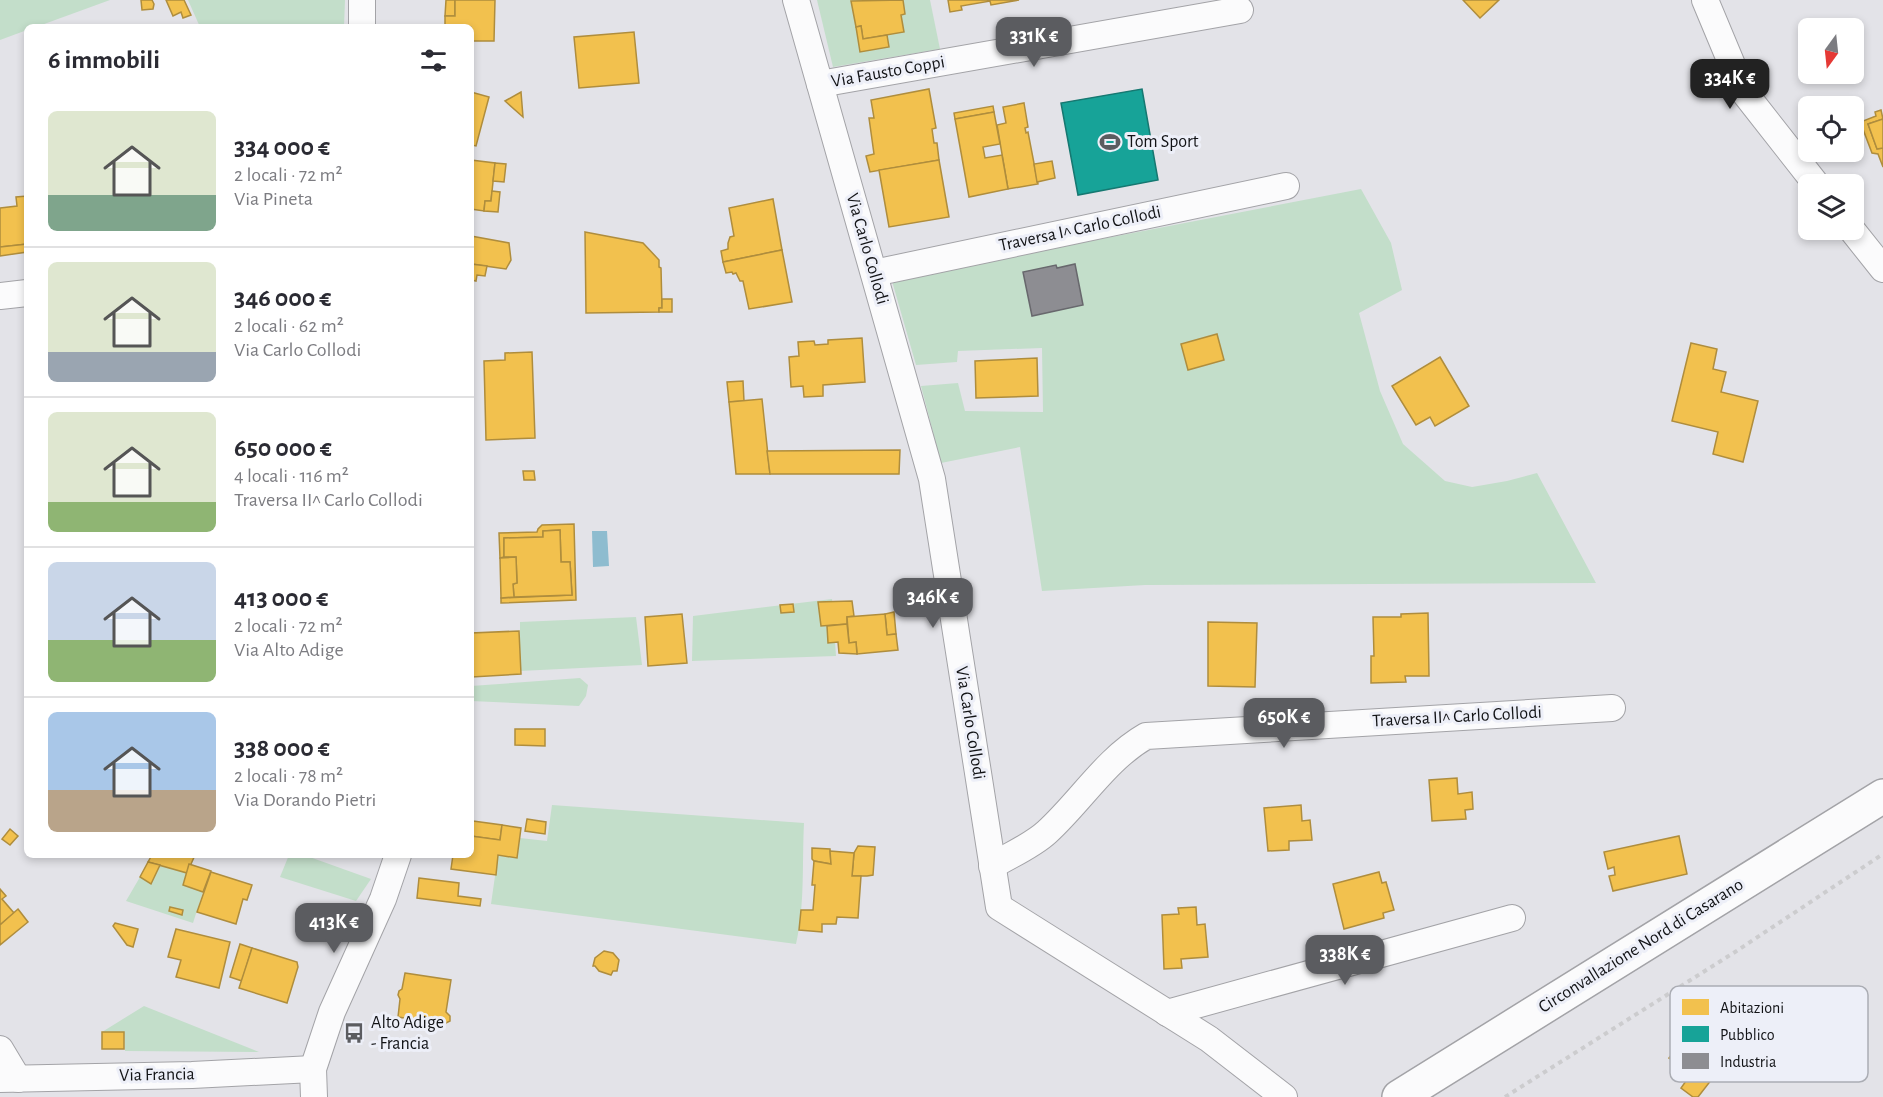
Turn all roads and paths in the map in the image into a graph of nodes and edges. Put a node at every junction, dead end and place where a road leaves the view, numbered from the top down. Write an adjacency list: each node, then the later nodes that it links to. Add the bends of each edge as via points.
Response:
1 (363, 0): 5 (street)
2 (796, 0): 6 (street, Via Carlo Collodi)
3 (1705, 0): 7 (street, via 1743,92)
4 (1240, 10): 6 (street, Via Fausto Coppi)
5 (362, 24)
6 (820, 84): 11 (street, Via Carlo Collodi)
7 (1808, 174)
8 (1286, 186): 11 (street, Traversa I^ Carlo Collodi)
9 (1860, 240): 10 (street)
10 (1883, 269)
11 (874, 273): 18 (street, Via Carlo Collodi, via 932,478)
12 (24, 293): 13 (street)
13 (0, 296)
14 (1612, 708): 18 (street, Traversa II^ Carlo Collodi, via 1146,736 1116,758 1046,833)
15 (1883, 796): 28 (main road, Circonvallazione Nord di Casarano)
16 (1883, 854): 20 (path)
17 (397, 858): 24 (street, via 383,899 332,1011)
18 (992, 866): 22 (street, Via Carlo Collodi, via 999,907)
19 (1512, 918): 22 (street)
20 (1681, 986)
21 (1670, 993): 29 (path)
22 (1167, 1013): 27 (street, Via Carlo Collodi, via 1209,1039)
23 (0, 1049): 25 (street)
24 (313, 1069): 25 (street, Via Francia); 26 (street)
25 (9, 1079)
26 (314, 1097)
27 (1284, 1097)
28 (1399, 1097)
29 (1505, 1097)

